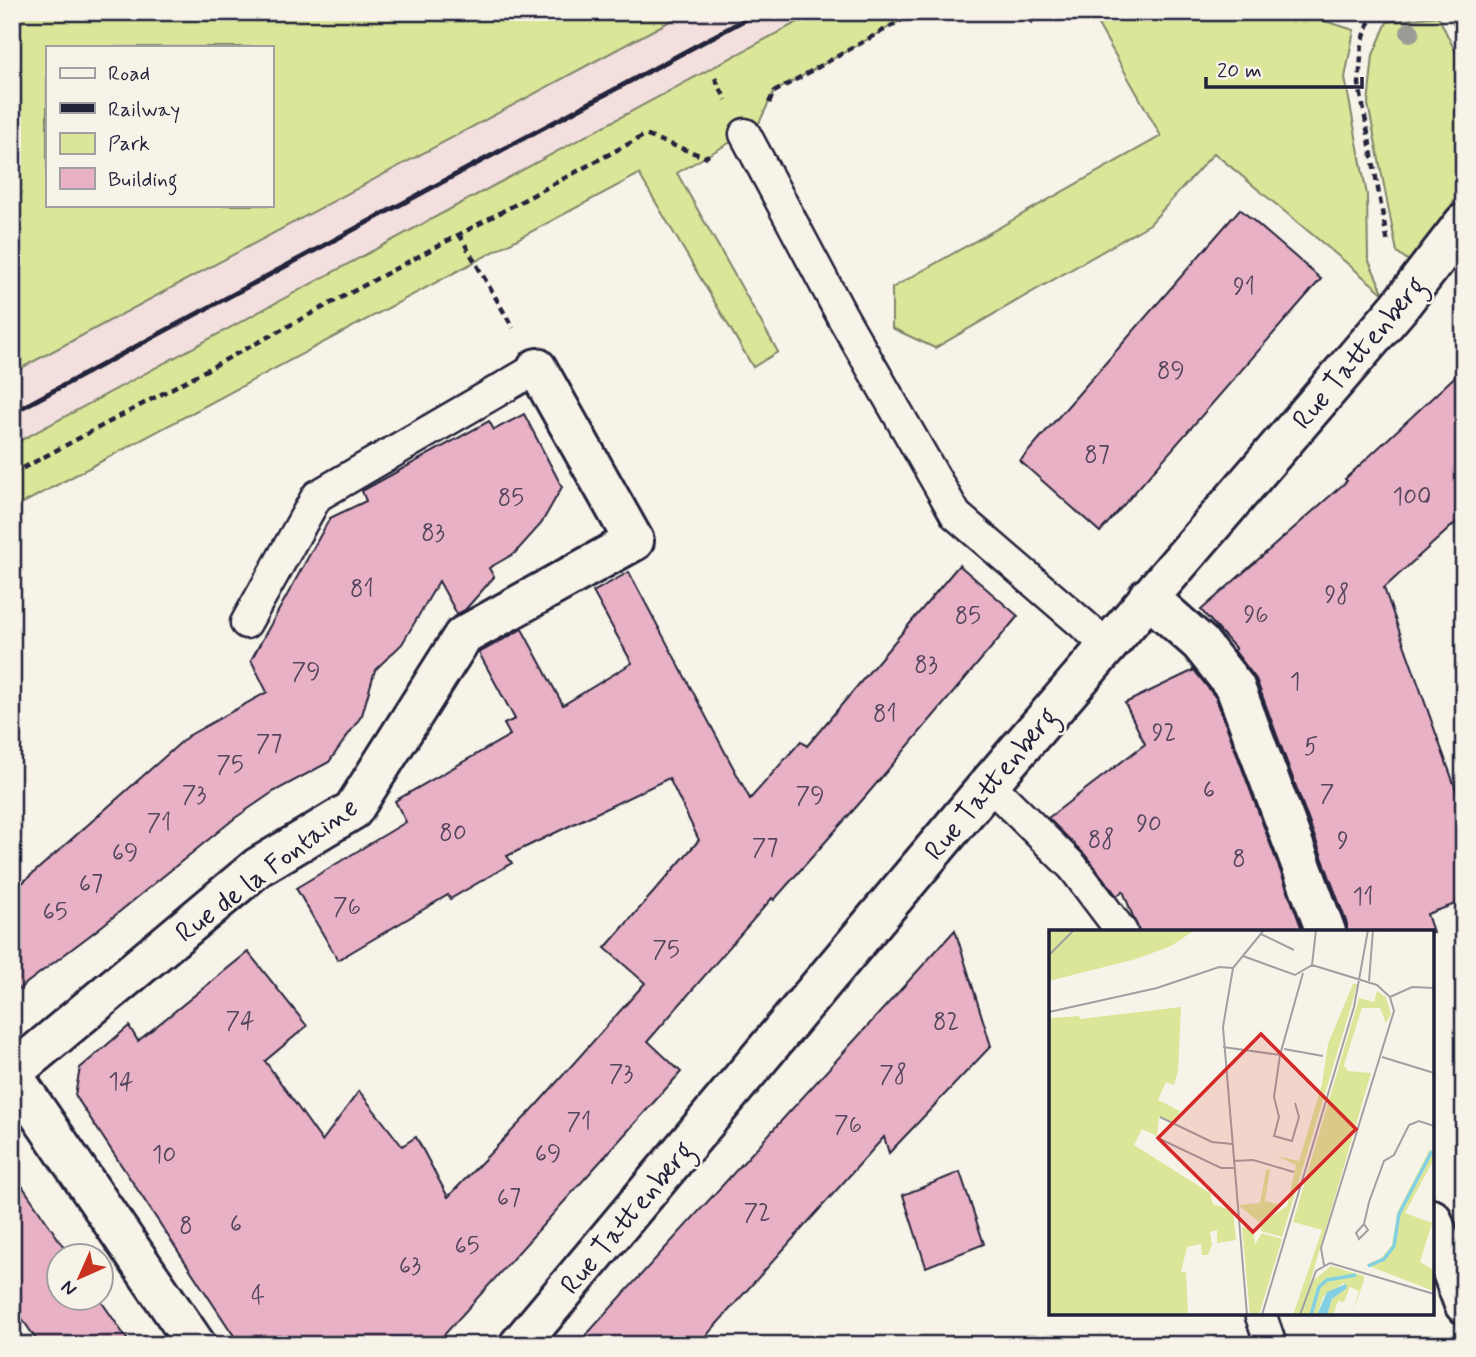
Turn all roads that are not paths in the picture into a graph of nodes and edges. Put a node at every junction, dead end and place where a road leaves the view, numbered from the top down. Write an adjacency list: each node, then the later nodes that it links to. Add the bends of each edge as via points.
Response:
1 (745, 134): 6 (lane, via 842,316 956,514)
2 (1464, 223): 4 (street, Rue Tattenberg, via 1399,307)
3 (537, 368): 5 (lane, via 317,496); 10 (street, Rue de la Fontaine, via 634,541 463,636 353,810 258,867)
4 (1148, 597): 6 (street, Rue Tattenberg); 9 (street, via 1200,643 1235,687)
5 (246, 623)
6 (1107, 645): 7 (street, Rue Tattenberg)
7 (989, 783): 8 (lane, via 1073,867); 15 (street, Rue Tattenberg)
8 (1120, 930)
9 (1325, 930)
10 (12, 1074): 14 (street)
11 (1434, 1224): 12 (street)
12 (1464, 1304)
13 (1261, 1315): 16 (lane)
14 (196, 1345)
15 (519, 1345)
16 (1271, 1345)

